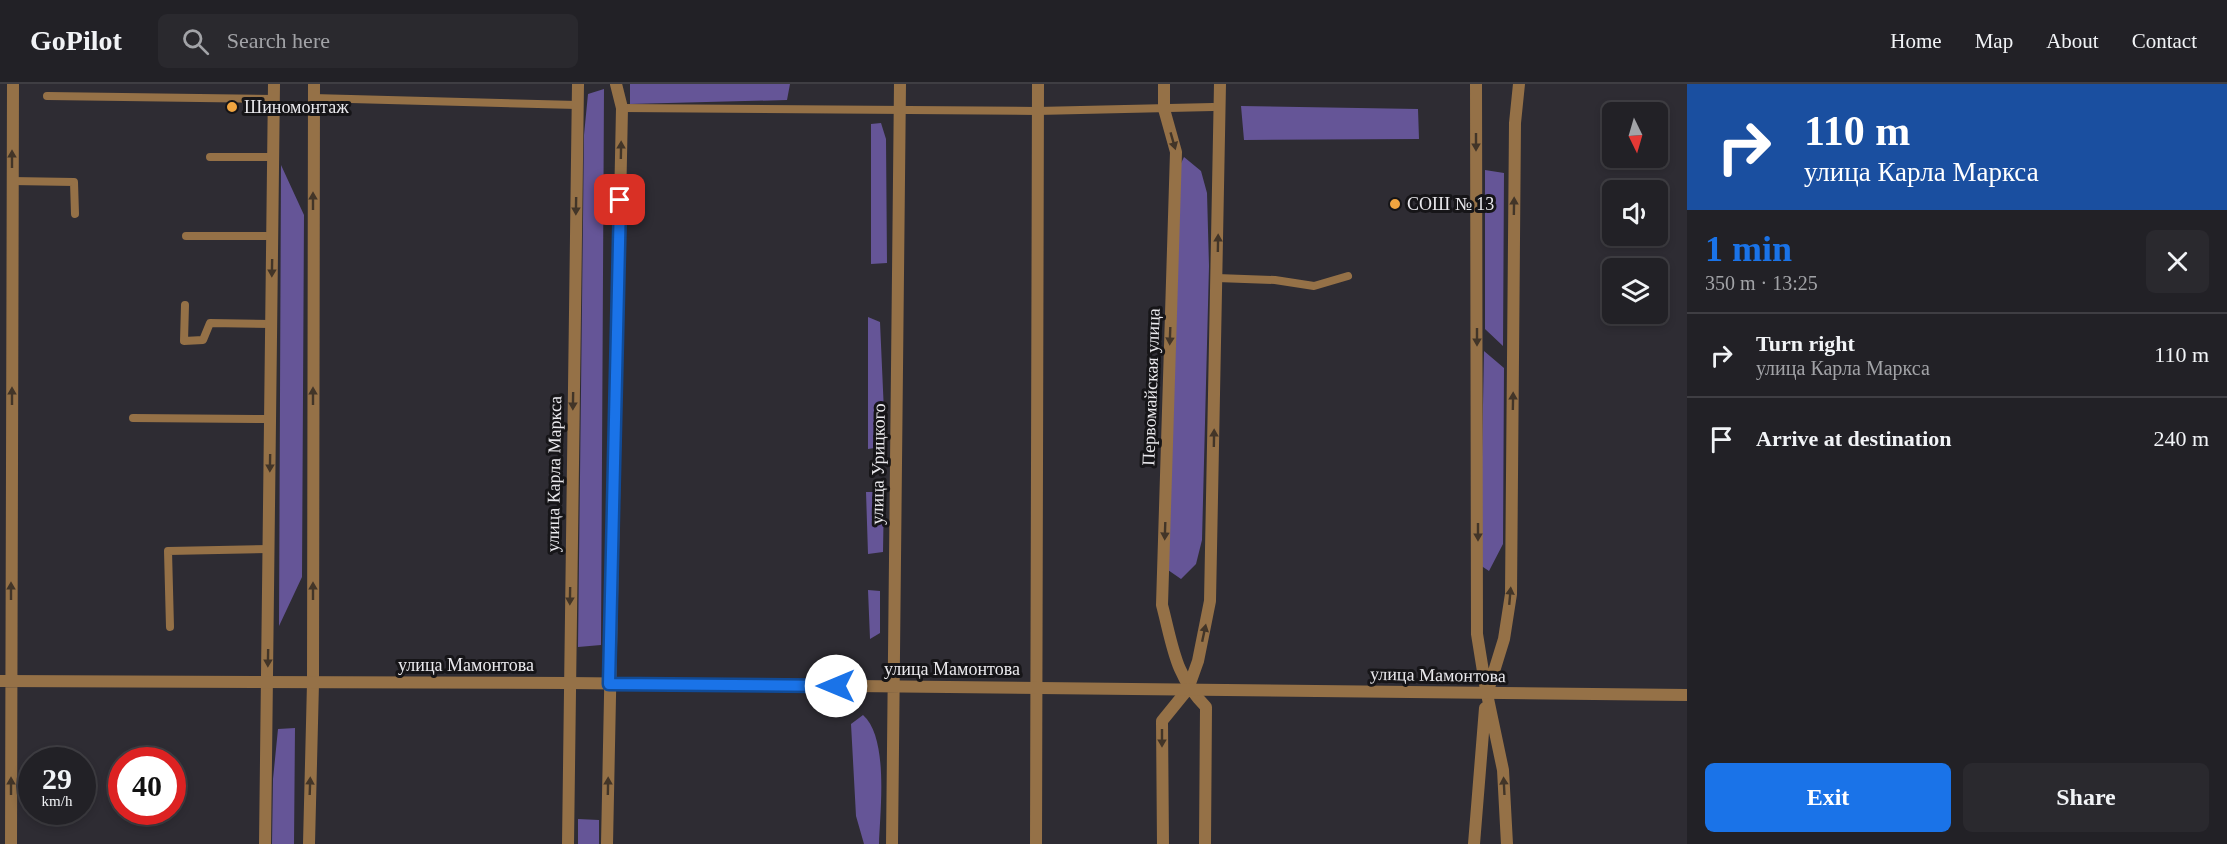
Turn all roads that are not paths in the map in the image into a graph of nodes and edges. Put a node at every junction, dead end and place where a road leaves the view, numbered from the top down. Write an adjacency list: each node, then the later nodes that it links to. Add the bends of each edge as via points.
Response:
1 (13, 84): 23 (street, one-way to 1)
2 (274, 84): 14 (street)
3 (314, 84): 13 (street)
4 (578, 84): 15 (street, улица Карла Маркса)
5 (616, 84): 17 (street)
6 (900, 84): 19 (street, улица Урицкого)
7 (1038, 84): 20 (street)
8 (1164, 84): 18 (street, Первомайская улица)
9 (1220, 84): 28 (street, one-way to 9)
10 (1476, 84): 43 (street, one-way to 43, via 1477,634)
11 (1519, 84): 43 (street, one-way to 11, via 1504,639 1511,594 1515,123)
12 (47, 96): 14 (lane)
13 (313, 98): 15 (lane); 37 (street, one-way to 13)
14 (274, 99): 22 (street)
15 (577, 105): 38 (street, улица Карла Маркса, one-way to 38)
16 (1213, 107): 18 (lane)
17 (622, 108): 19 (lane); 39 (street, one-way to 17)
18 (1164, 109): 20 (lane); 42 (street, Первомайская улица, one-way to 42, via 1176,152 1162,605 1176,661)
19 (899, 110): 20 (lane); 40 (street, улица Урицкого)
20 (1037, 111): 41 (street)
21 (210, 156): 22 (lane)
22 (273, 157): 26 (street)
23 (12, 181): 24 (lane, via 74,182); 35 (street, one-way to 23)
24 (75, 214)
25 (186, 236): 26 (lane)
26 (272, 236): 30 (street, one-way to 30)
27 (1348, 276): 28 (lane, via 1314,286)
28 (1217, 278): 42 (street, one-way to 28, via 1210,601)
29 (185, 305): 30 (lane, via 184,341 203,340 210,323)
30 (271, 324): 32 (street)
31 (133, 418): 32 (lane)
32 (270, 419): 33 (street, one-way to 33)
33 (269, 549): 34 (lane, via 168,551); 36 (street, one-way to 36)
34 (170, 627)
35 (5, 681): 36 (street, улица Мамонтова); 45 (street, one-way to 35)
36 (268, 682): 37 (street, улица Мамонтова); 46 (street)
37 (313, 682): 38 (street, улица Мамонтова); 47 (street, one-way to 37)
38 (568, 683): 39 (street, улица Мамонтова); 48 (street, улица Карла Маркса)
39 (609, 684): 40 (street, улица Мамонтова); 49 (street, one-way to 39)
40 (894, 686): 41 (street, улица Мамонтова); 50 (street, улица Урицкого)
41 (1035, 687): 42 (street, улица Мамонтова); 51 (street)
42 (1188, 689): 43 (street, улица Мамонтова); 52 (street, one-way to 52, via 1162,721); 53 (street, Первомайская улица, via 1206,707)
43 (1487, 694): 44 (street, улица Мамонтова); 54 (street); 55 (street, one-way to 43, via 1503,770)
44 (1687, 695)
45 (11, 844)
46 (265, 844)
47 (309, 844)
48 (568, 844)
49 (607, 844)
50 (892, 844)
51 (1036, 844)
52 (1163, 844)
53 (1205, 844)
54 (1474, 844)
55 (1507, 844)

